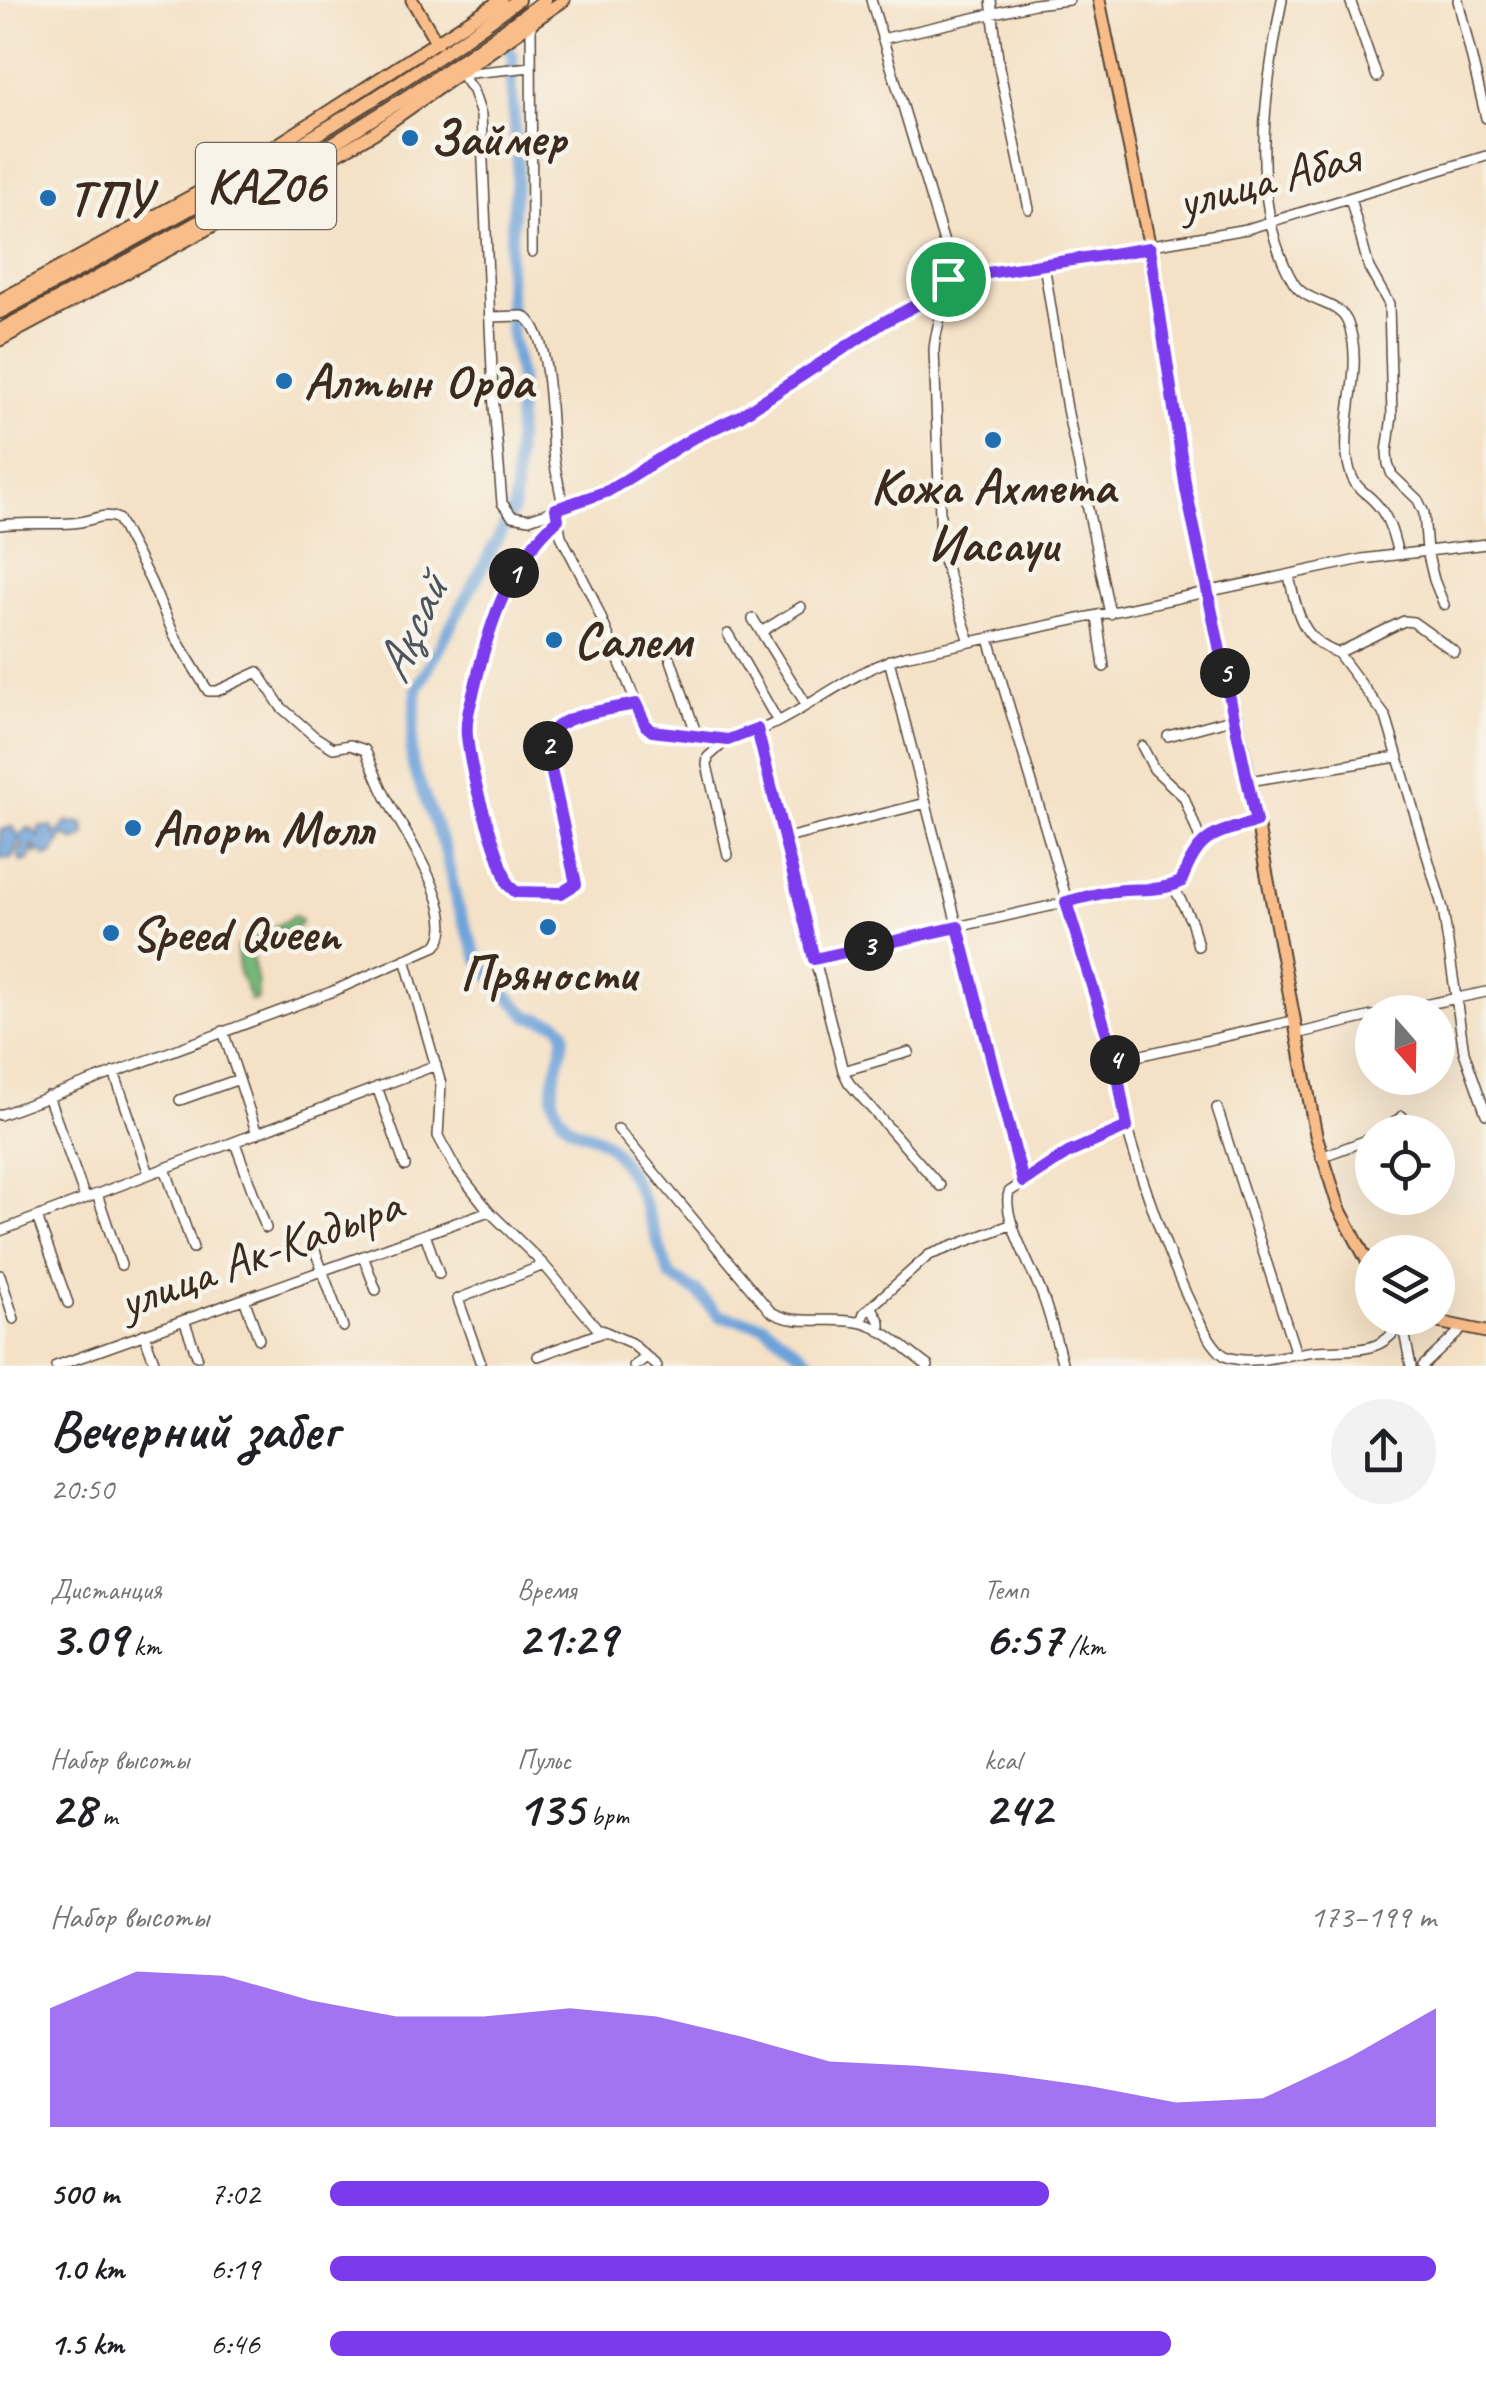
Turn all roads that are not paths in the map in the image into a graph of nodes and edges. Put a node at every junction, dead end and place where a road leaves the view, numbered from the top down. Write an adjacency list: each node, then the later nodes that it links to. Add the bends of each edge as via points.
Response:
1 (412, 0): 15 (main road)
2 (545, 0): 13 (highway, KАZ06)
3 (564, 0): 13 (main road)
4 (871, 0): 14 (street)
5 (992, 0): 12 (street)
6 (1069, 0): 12 (street)
7 (1099, 0): 24 (main road)
8 (1282, 0): 23 (street, via 1262,132)
9 (1350, 0): 18 (street)
10 (1458, 0): 19 (street)
11 (509, 2): 15 (main road); 30 (highway, KАZ06, via 388,91 256,172)
12 (993, 13): 14 (street); 22 (street)
13 (522, 26): 16 (street); 17 (main road); 32 (highway, KАZ06, via 268,185)
14 (882, 39): 27 (street, via 948,256)
15 (437, 43): 29 (main road, via 232,174)
16 (525, 67): 17 (street); 25 (street)
17 (462, 74): 31 (street, via 480,115); 33 (main road, via 284,186)
18 (1377, 76)
19 (1486, 118)
20 (1486, 156): 21 (street, улица Абая)
21 (1350, 198): 23 (street, улица Абая); 37 (street, via 1391,317 1388,464 1424,513)
22 (1028, 208)
23 (1272, 223): 24 (street, улица Абая); 38 (street, via 1296,288 1348,323 1354,351 1350,469 1357,490 1380,508)
24 (1150, 248): 26 (street, улица Абая); 40 (main road)
25 (532, 252)
26 (1044, 264): 27 (street, улица Абая); 43 (street)
27 (948, 279): 28 (street)
28 (945, 290): 34 (street, via 740,416 608,491); 49 (street, via 934,349 942,543)
29 (0, 300)
30 (0, 312)
31 (490, 317): 34 (street, via 523,316 542,346); 34 (street, via 504,510 520,519)
32 (0, 330)
33 (0, 340)
34 (559, 511): 55 (street, via 561,536); 55 (street, via 507,585 467,720 486,818 516,892 561,893 576,884 552,783 549,734 569,719)
35 (0, 525): 75 (street, via 114,516 208,692 258,672 314,736 333,748 365,750 423,862 443,920 441,941)
36 (1486, 544): 37 (street)
37 (1427, 551): 38 (street); 41 (street)
38 (1398, 554): 39 (street)
39 (1289, 576): 40 (street); 51 (street, via 1306,633)
40 (1207, 594): 43 (street); 57 (main road)
41 (1444, 605)
42 (801, 607): 46 (street)
43 (1110, 614): 44 (street)
44 (1096, 617): 48 (street); 54 (street)
45 (753, 619): 46 (street)
46 (761, 632): 56 (street)
47 (728, 634): 58 (street)
48 (989, 638): 49 (street); 72 (street)
49 (970, 642): 53 (street)
50 (1456, 652): 51 (street, via 1404,621)
51 (1338, 653): 64 (street, via 1381,706)
52 (670, 660): 60 (street)
53 (889, 660): 56 (street); 66 (street)
54 (1104, 666)
55 (636, 704): 60 (street, via 652,731)
56 (806, 704): 58 (street)
57 (1236, 718): 61 (street); 65 (main road)
58 (777, 720): 59 (street)
59 (757, 729): 62 (street); 68 (street)
60 (694, 736): 62 (street)
61 (1168, 736)
62 (728, 740): 70 (street, via 707,765)
63 (1142, 746): 69 (street, via 1154,769 1184,796)
64 (1397, 757): 65 (street); 78 (street, via 1444,909)
65 (1249, 781): 67 (main road)
66 (926, 803): 68 (street); 73 (street)
67 (1256, 822): 69 (street); 81 (main road)
68 (783, 839): 76 (street)
69 (1202, 842): 71 (street)
70 (728, 855)
71 (1173, 885): 72 (street); 74 (street)
72 (1066, 902): 73 (street); 84 (street)
73 (958, 927): 76 (street); 104 (street)
74 (1198, 946)
75 (405, 959): 82 (street); 85 (street)
76 (814, 959): 87 (street)
77 (1486, 992): 78 (street)
78 (1458, 998): 79 (street); 93 (street, via 1468,1068)
79 (1455, 999)
80 (1355, 1018): 81 (street)
81 (1294, 1027): 84 (street); 100 (main road)
82 (223, 1032): 86 (street); 88 (street)
83 (909, 1052): 87 (street)
84 (1115, 1060): 95 (street)
85 (436, 1065): 89 (street); 108 (street, via 442,1147)
86 (114, 1072): 90 (street); 103 (street)
87 (843, 1072): 105 (street)
88 (239, 1079): 91 (street); 97 (street)
89 (378, 1088): 97 (street); 101 (street)
90 (48, 1096): 94 (street); 107 (street)
91 (180, 1100)
92 (1216, 1108): 140 (street)
93 (1486, 1114)
94 (0, 1115)
95 (1127, 1127): 104 (street); 146 (street, via 1185,1294 1218,1352)
96 (618, 1129): 129 (street, via 770,1311)
97 (257, 1134): 98 (street)
98 (235, 1143): 102 (street); 111 (street)
99 (1355, 1144): 100 (street)
100 (1321, 1157): 115 (main road)
101 (404, 1166)
102 (166, 1168): 103 (street); 116 (street)
103 (150, 1174): 106 (street)
104 (1023, 1182): 110 (street, via 1007,1200)
105 (940, 1186)
106 (97, 1194): 107 (street); 118 (street)
107 (85, 1198): 109 (street)
108 (489, 1210): 113 (street, улица Ак-Кадыра); 119 (street)
109 (37, 1216): 112 (street); 125 (street)
110 (1014, 1224): 126 (street, via 929,1255); 152 (street)
111 (266, 1228)
112 (0, 1231)
113 (425, 1234): 117 (street, улица Ак-Кадыра); 121 (street)
114 (310, 1237): 120 (street)
115 (1355, 1238)
116 (192, 1248)
117 (362, 1256): 120 (street, улица Ак-Кадыра); 123 (street)
118 (121, 1265)
119 (544, 1265): 134 (street); 145 (street, via 458,1299)
120 (322, 1271): 124 (street, улица Ак-Кадыра); 131 (street)
121 (439, 1274)
122 (0, 1276): 127 (street)
123 (376, 1290)
124 (244, 1298): 128 (street, улица Ак-Кадыра); 139 (street)
125 (68, 1303)
126 (871, 1306): 129 (street); 133 (street)
127 (14, 1318)
128 (184, 1320): 136 (street, улица Ак-Кадыра); 141 (street)
129 (861, 1322): 133 (street)
130 (1455, 1325): 132 (main road)
131 (343, 1327)
132 (1464, 1327): 135 (main road); 154 (street)
133 (880, 1331): 151 (street)
134 (603, 1332): 142 (street); 143 (street)
135 (1486, 1332)
136 (144, 1334): 144 (street, улица Ак-Кадыра); 147 (street)
137 (1391, 1335): 140 (street, via 1362,1350)
138 (1405, 1335): 153 (street)
139 (259, 1339)
140 (1296, 1354): 146 (street)
141 (197, 1356)
142 (538, 1356)
143 (647, 1357): 149 (street); 150 (street)
144 (81, 1362): 148 (street, улица Ак-Кадыра)
145 (480, 1362)
146 (1276, 1363)
147 (155, 1364)
148 (56, 1366)
149 (634, 1366)
150 (657, 1366)
151 (928, 1366)
152 (1063, 1366)
153 (1411, 1366)
154 (1423, 1366)

